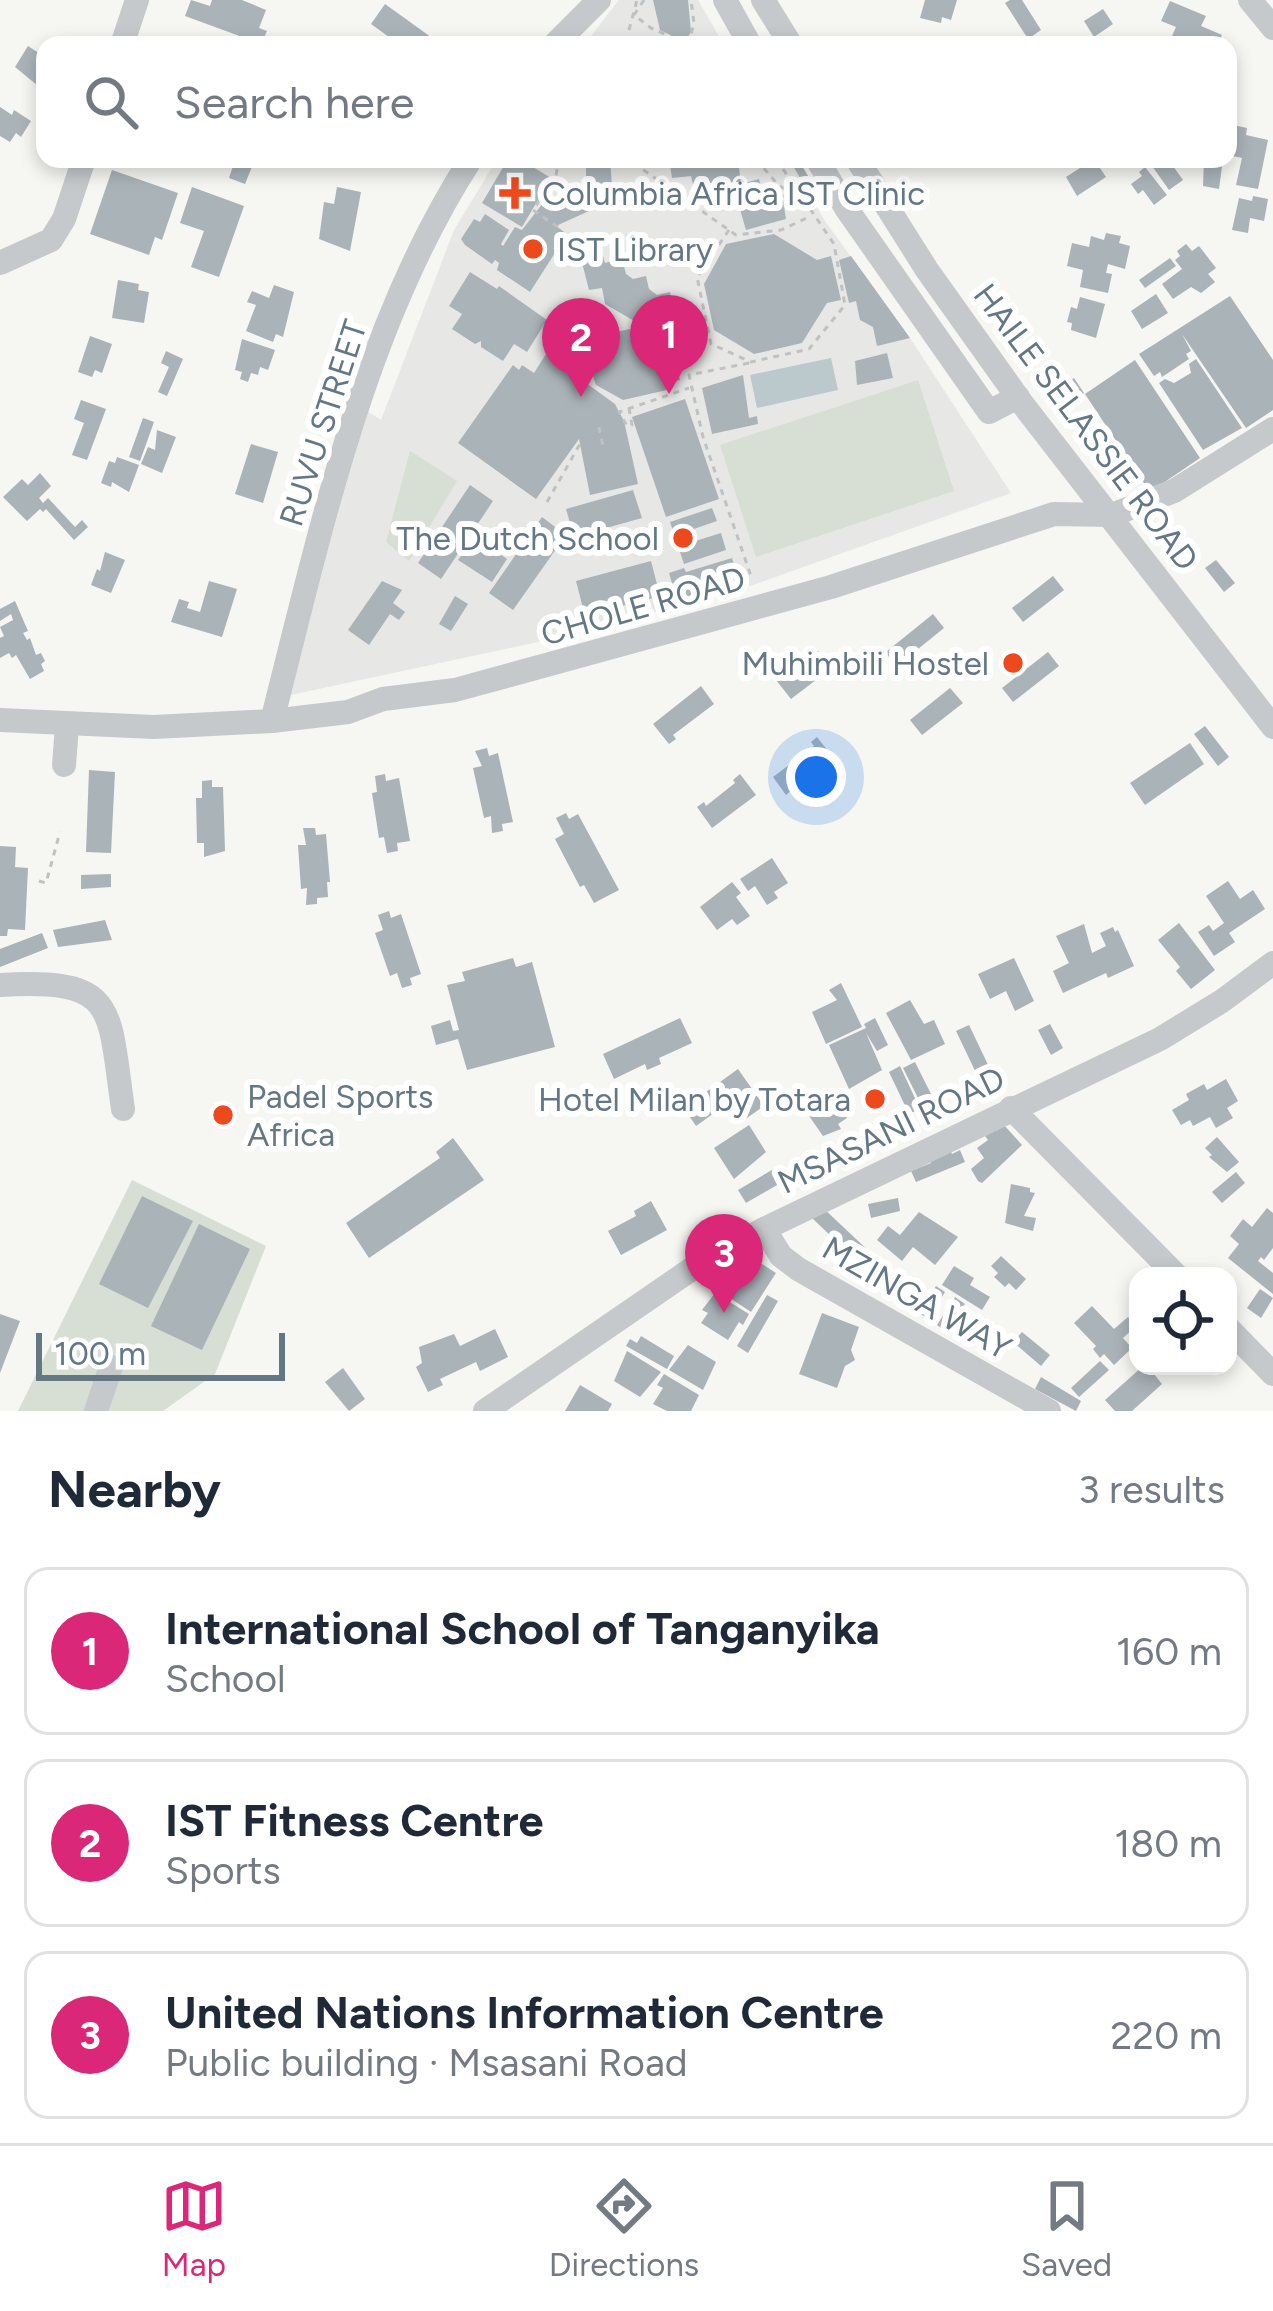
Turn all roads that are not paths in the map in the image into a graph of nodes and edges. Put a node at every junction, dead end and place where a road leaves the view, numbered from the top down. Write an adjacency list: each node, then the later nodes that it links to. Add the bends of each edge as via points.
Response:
1 (137, 0): 5 (street)
2 (599, 0): 6 (street)
3 (725, 0): 7 (street)
4 (763, 0): 8 (street)
5 (125, 36)
6 (563, 36)
7 (745, 36)
8 (785, 36)
9 (81, 168): 13 (street, via 51,240)
10 (465, 168): 18 (street, RUVU STREET, via 360,400)
11 (822, 168): 14 (street, via 989,412)
12 (862, 168): 14 (street, HAILE SELASSIE ROAD)
13 (0, 263)
14 (1018, 397): 16 (street, HAILE SELASSIE ROAD)
15 (1273, 429): 16 (street, CHOLE ROAD, via 1174,491)
16 (1112, 515): 18 (street, CHOLE ROAD, via 1054,514 835,598 455,690); 20 (street, HAILE SELASSIE ROAD)
17 (0, 720): 19 (street, CHOLE ROAD)
18 (272, 721): 19 (street, CHOLE ROAD)
19 (67, 726): 21 (street)
20 (1273, 727)
21 (64, 765)
22 (1273, 963): 24 (street, MSASANI ROAD, via 1160,1039)
23 (0, 985): 25 (street, via 77,986 104,1006)
24 (1011, 1108): 26 (street, MSASANI ROAD); 27 (street)
25 (122, 1109)
26 (764, 1228): 32 (street, MSASANI ROAD); 33 (street, MZINGA WAY, via 794,1277)
27 (1169, 1267)
28 (1237, 1337): 30 (street)
29 (110, 1367): 31 (street)
30 (1273, 1373)
31 (96, 1411)
32 (485, 1411)
33 (1049, 1411)

